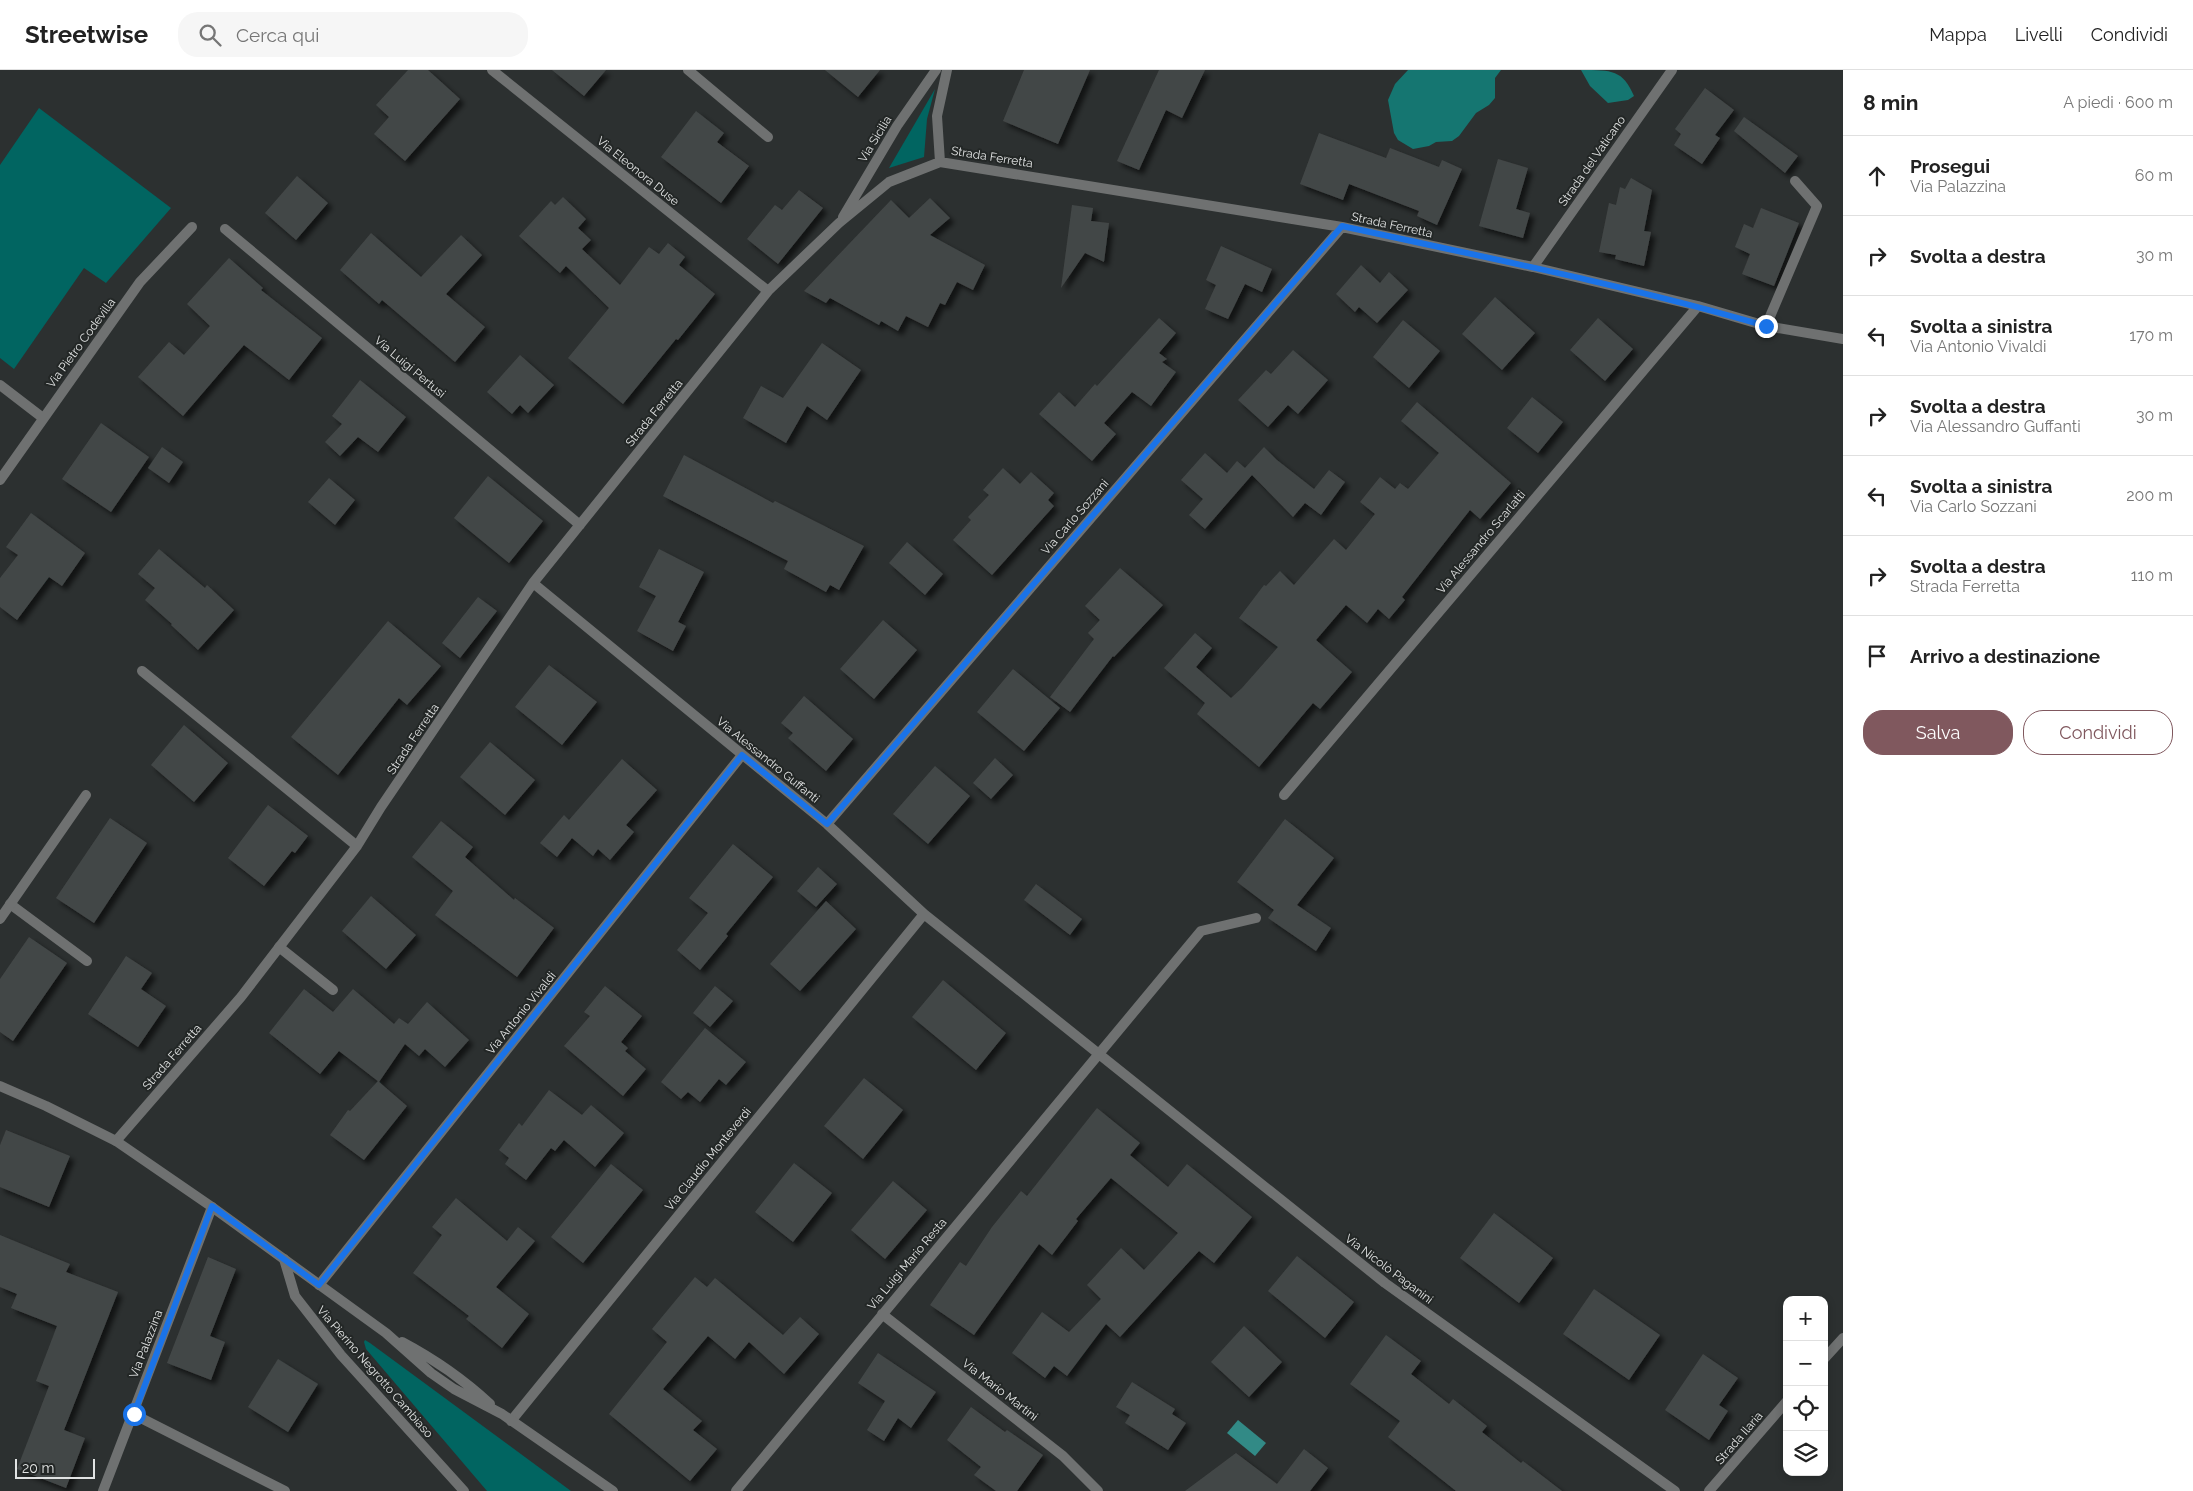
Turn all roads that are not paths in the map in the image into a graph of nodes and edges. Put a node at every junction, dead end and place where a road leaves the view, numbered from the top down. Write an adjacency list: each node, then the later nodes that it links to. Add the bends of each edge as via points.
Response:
1 (492, 70): 14 (street, Via Eleonora Duse)
2 (688, 70): 6 (street)
3 (936, 70): 9 (street, Via Sicilia, via 897,126)
4 (947, 70): 7 (street, via 938,116)
5 (1672, 70): 13 (street, Strada del Vaticano)
6 (768, 137)
7 (940, 162): 9 (street, Strada Ferretta, via 889,182); 10 (street, Strada Ferretta)
8 (1795, 181): 16 (street, via 1817,206)
9 (840, 223): 14 (street, Strada Ferretta)
10 (1342, 226): 13 (street, Strada Ferretta); 27 (street, Via Carlo Sozzani)
11 (192, 227): 19 (street, Via Pietro Codevilla, via 140,282)
12 (225, 229): 21 (street, Via Luigi Pertusi)
13 (1533, 267): 15 (street, Strada Ferretta)
14 (768, 291): 21 (street, Strada Ferretta)
15 (1698, 306): 16 (street, Strada Ferretta); 26 (street, Via Alessandro Scarlatti)
16 (1766, 326): 17 (street, Strada Ferretta)
17 (1843, 339)
18 (0, 385): 19 (street)
19 (43, 418): 20 (street, Via Pietro Codevilla)
20 (0, 480)
21 (580, 525): 22 (street, Strada Ferretta)
22 (533, 584): 24 (street, Via Alessandro Guffanti); 28 (street, Strada Ferretta)
23 (142, 671): 28 (street)
24 (742, 755): 27 (street, Via Alessandro Guffanti); 41 (street, Via Antonio Vivaldi)
25 (86, 795): 29 (street)
26 (1284, 795)
27 (827, 824): 30 (street, Via Alessandro Guffanti)
28 (357, 846): 33 (street, Strada Ferretta)
29 (10, 904): 32 (street); 34 (street)
30 (924, 914): 36 (street, Via Alessandro Guffanti); 47 (street, Via Claudio Monteverdi)
31 (1256, 918): 36 (street, Via Luigi Mario Resta, via 1202,931)
32 (0, 919)
33 (279, 947): 35 (street); 38 (street, Strada Ferretta, via 241,997)
34 (87, 961)
35 (333, 990)
36 (1098, 1055): 42 (street, Via Luigi Mario Resta); 54 (street, Via Nicolò Paganini, via 1385,1283)
37 (0, 1086): 38 (street, Via Pierino Negrotto Cambiaso)
38 (116, 1141): 39 (street, Via Pierino Negrotto Cambiaso)
39 (212, 1206): 40 (street, Via Pierino Negrotto Cambiaso); 46 (street, Via Palazzina)
40 (284, 1260): 41 (street, Via Pierino Negrotto Cambiaso); 50 (street, Via Pierino Negrotto Cambiaso, via 295,1296 335,1348)
41 (319, 1285): 47 (street, Via Pierino Negrotto Cambiaso, via 386,1333 435,1376)
42 (882, 1314): 52 (street, Via Luigi Mario Resta); 53 (street, Via Mario Martini, via 1063,1456)
43 (1843, 1338): 44 (street)
44 (1828, 1355)
45 (1783, 1406): 55 (street, Strada Ilaria)
46 (134, 1414): 48 (street, Via Palazzina); 49 (street)
47 (507, 1418): 51 (street, Via Pierino Negrotto Cambiaso)
48 (103, 1491)
49 (285, 1491)
50 (464, 1491)
51 (612, 1491)
52 (736, 1491)
53 (1098, 1491)
54 (1675, 1491)
55 (1709, 1491)

